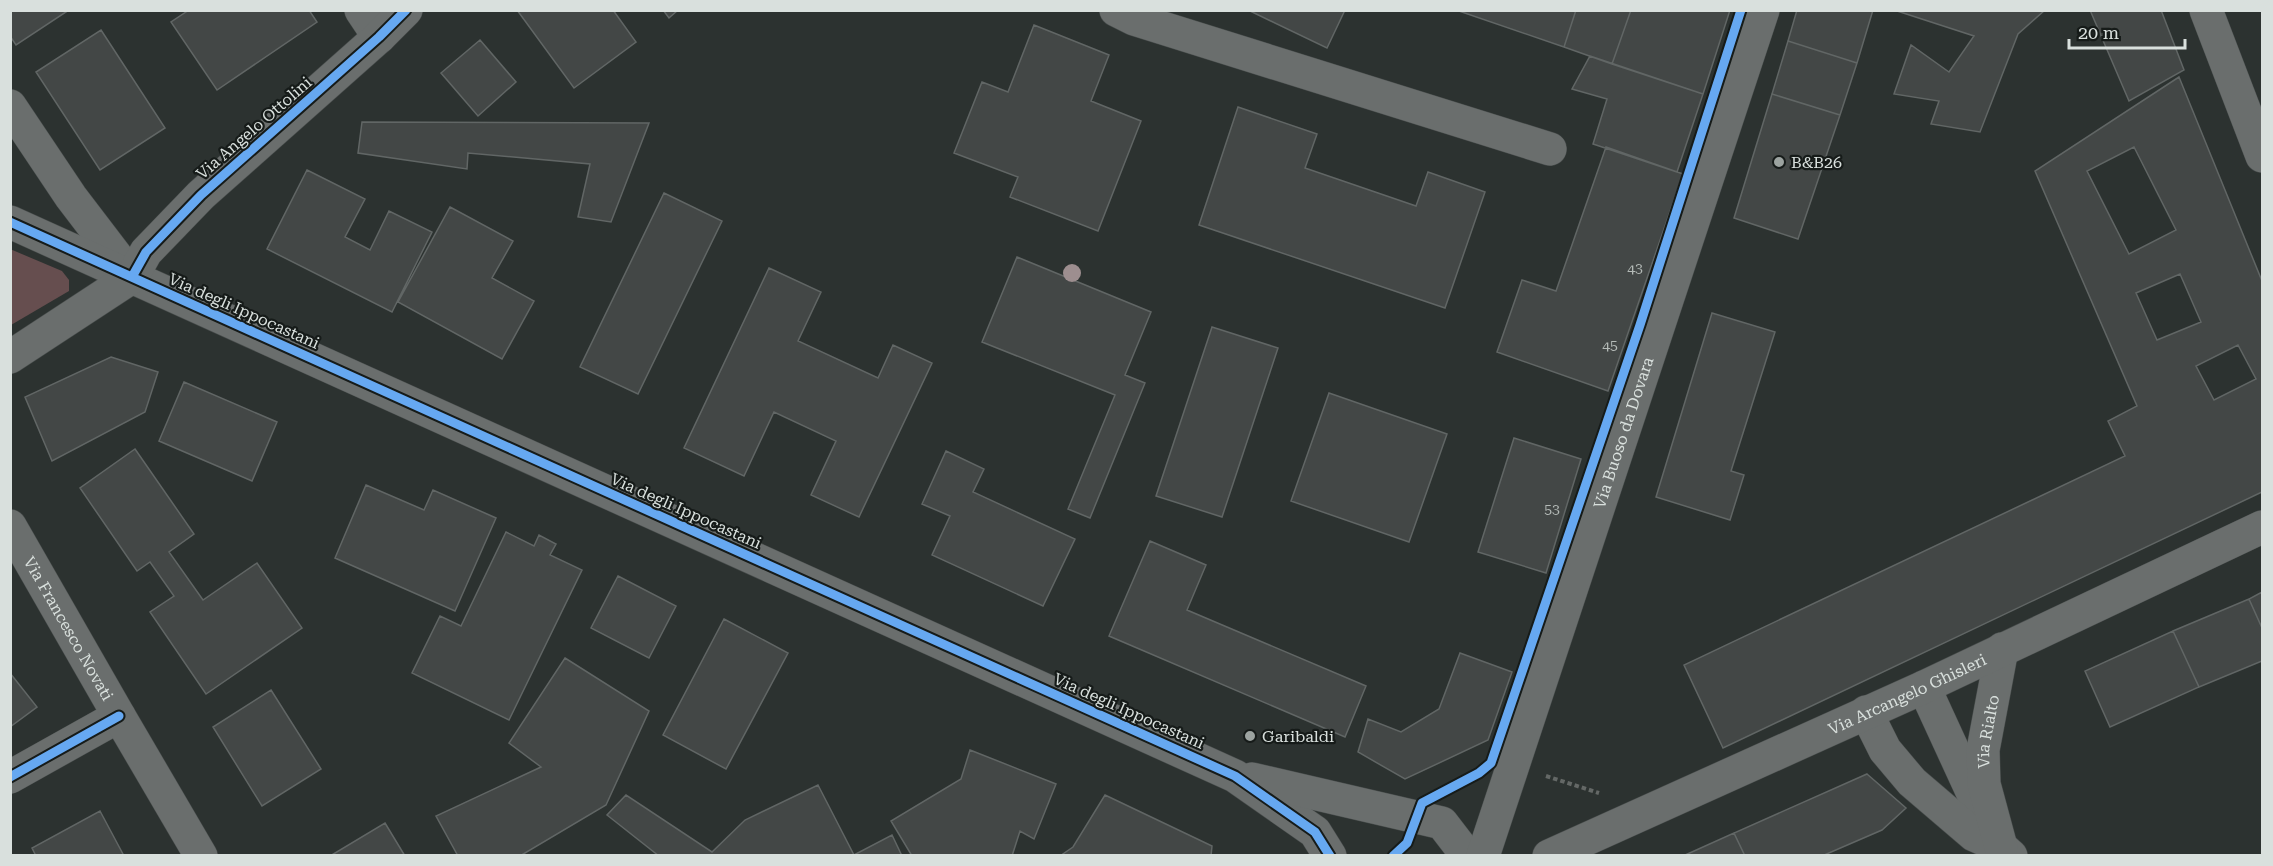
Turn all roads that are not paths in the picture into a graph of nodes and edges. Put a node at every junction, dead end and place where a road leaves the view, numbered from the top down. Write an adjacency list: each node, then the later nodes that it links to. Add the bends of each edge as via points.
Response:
1 (361, 10): 6 (street)
2 (406, 10): 6 (street, Via Angelo Ottolini)
3 (1116, 10): 8 (street, via 1134,19)
4 (1763, 10): 25 (street, Via Buoso da Dovara)
5 (2206, 10): 9 (street)
6 (379, 37): 11 (street, Via Angelo Ottolini, via 201,195 146,252)
7 (10, 106): 11 (street, via 71,197)
8 (1550, 149)
9 (2262, 156)
10 (10, 222): 11 (street, Via degli Ippocastani)
11 (132, 277): 12 (street); 19 (street, Via degli Ippocastani)
12 (10, 357)
13 (10, 526): 18 (street, Via Francesco Novati)
14 (2262, 527): 15 (street, Via Arcangelo Ghisleri)
15 (2002, 649): 16 (street, Via Arcangelo Ghisleri); 21 (street, Via Rialto, via 1983,750 1984,784)
16 (1924, 687): 17 (street, Via Arcangelo Ghisleri); 21 (street, Via Rialto, via 1971,794)
17 (1866, 712): 21 (street, via 1885,750 1912,782 1974,835); 26 (street, Via Arcangelo Ghisleri)
18 (119, 716): 20 (street); 22 (street, Via Francesco Novati)
19 (1235, 776): 23 (street, Via degli Ippocastani, via 1315,832); 24 (street, Via degli Ippocastani, via 1442,823)
20 (10, 777)
21 (2006, 851)
22 (201, 855)
23 (1330, 855)
24 (1463, 855)
25 (1483, 855)
26 (1549, 855)

